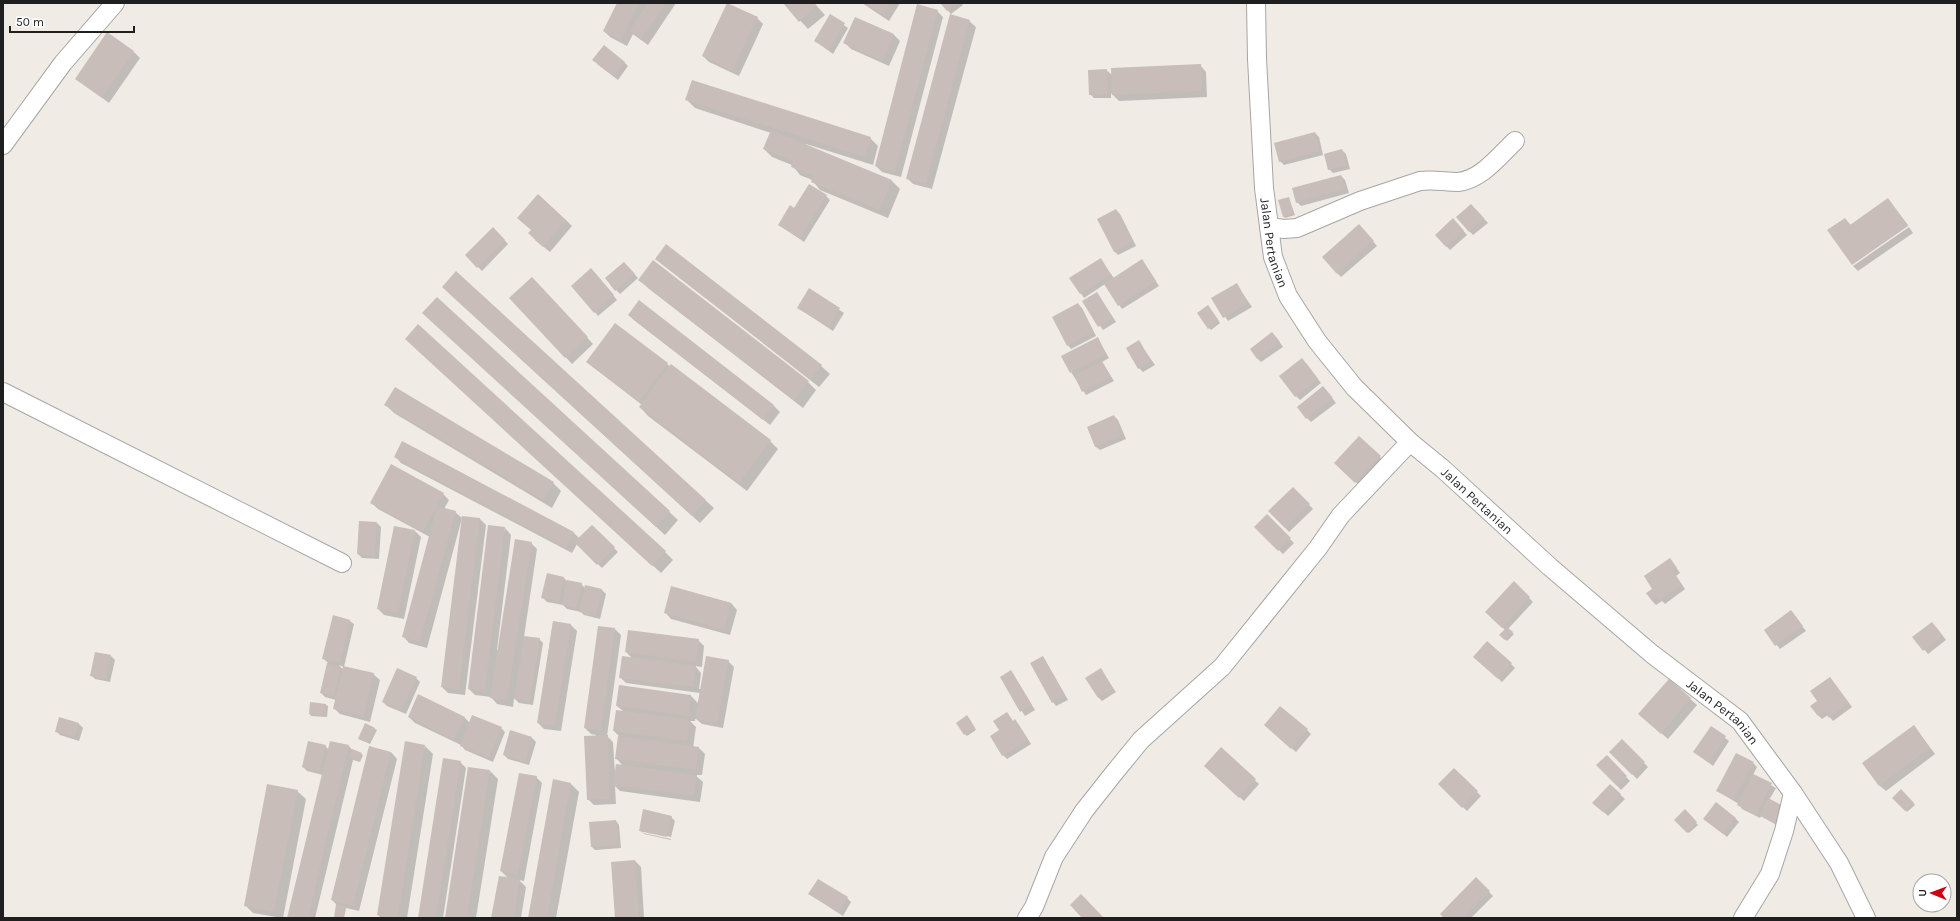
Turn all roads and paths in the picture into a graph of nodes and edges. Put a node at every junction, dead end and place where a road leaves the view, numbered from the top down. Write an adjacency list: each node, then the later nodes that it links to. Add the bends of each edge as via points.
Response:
1 (115, 3): 4 (street, via 62,63)
2 (1256, 3): 5 (street, Jalan Pertanian, via 1264,181)
3 (1515, 141): 5 (street, via 1478,175 1466,180 1420,181 1360,201 1297,228)
4 (3, 144)
5 (1269, 227): 7 (street, Jalan Pertanian, via 1273,257 1288,296 1317,341 1354,387)
6 (3, 392): 8 (street)
7 (1410, 442): 9 (street, Jalan Pertanian, via 1652,654 1740,721); 10 (street, via 1341,514 1318,548 1222,667 1141,740 1084,810 1054,857)
8 (342, 563)
9 (1793, 793): 11 (street, via 1770,874); 12 (street, Jalan Pertanian, via 1839,863)
10 (1027, 918)
11 (1743, 918)
12 (1866, 918)

